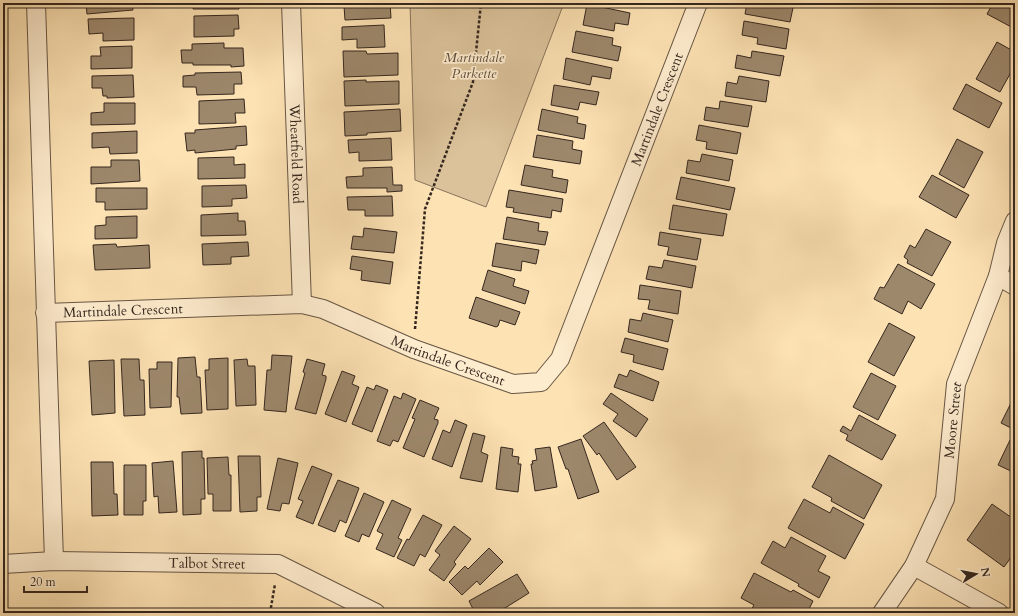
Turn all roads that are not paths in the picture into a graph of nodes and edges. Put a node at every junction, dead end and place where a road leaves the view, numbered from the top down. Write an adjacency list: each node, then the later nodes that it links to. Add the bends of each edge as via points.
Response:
1 (36, 3): 8 (street, Martindale Crescent)
2 (291, 3): 7 (street, Wheatfield Road)
3 (698, 3): 7 (street, Martindale Crescent, via 560,360 541,382 513,384 414,349 323,309)
4 (1015, 221): 5 (street, Moore Street, via 1006,242)
5 (998, 276): 6 (street); 11 (street, Moore Street, via 956,384 945,499)
6 (1015, 286)
7 (302, 304): 8 (street, Martindale Crescent)
8 (45, 313): 9 (street, Martindale Crescent)
9 (54, 561): 10 (street, Talbot Street); 12 (street, Talbot Street, via 278,564)
10 (3, 564)
11 (914, 566): 13 (street, Moore Street); 14 (street)
12 (376, 613)
13 (882, 613)
14 (999, 613)

